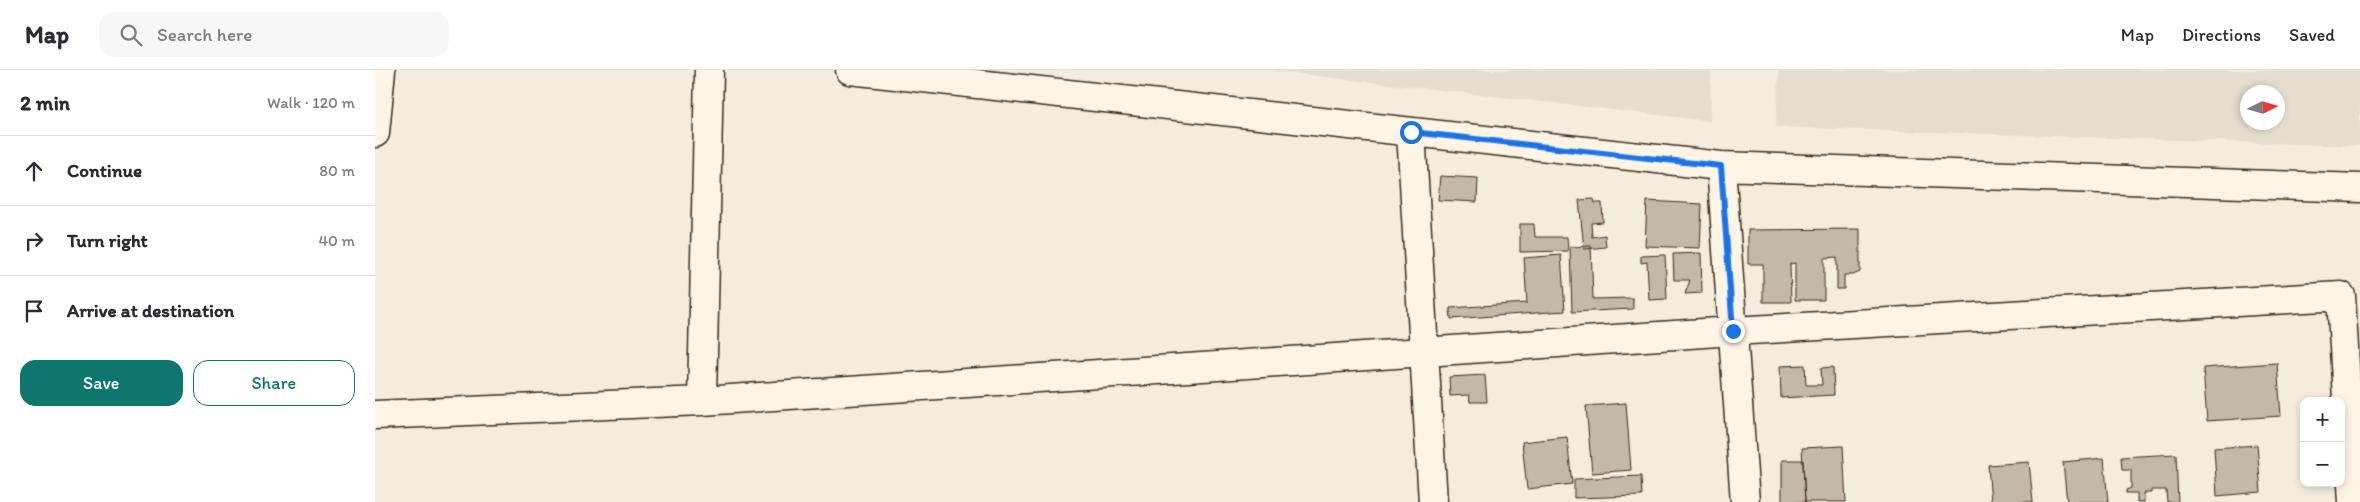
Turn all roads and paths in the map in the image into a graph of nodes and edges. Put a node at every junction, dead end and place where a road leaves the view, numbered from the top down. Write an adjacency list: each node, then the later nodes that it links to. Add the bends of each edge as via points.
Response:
1 (381, 70): 5 (street)
2 (709, 70): 10 (street)
3 (850, 70): 4 (street)
4 (1411, 132): 6 (street); 9 (street)
5 (375, 133)
6 (1721, 166): 7 (street); 8 (street)
7 (2360, 188)
8 (1733, 331): 9 (street); 13 (street); 14 (street, via 2341,296)
9 (1423, 352): 10 (street); 12 (street)
10 (702, 401): 11 (street)
11 (375, 415)
12 (1433, 502)
13 (1745, 502)
14 (2353, 502)

